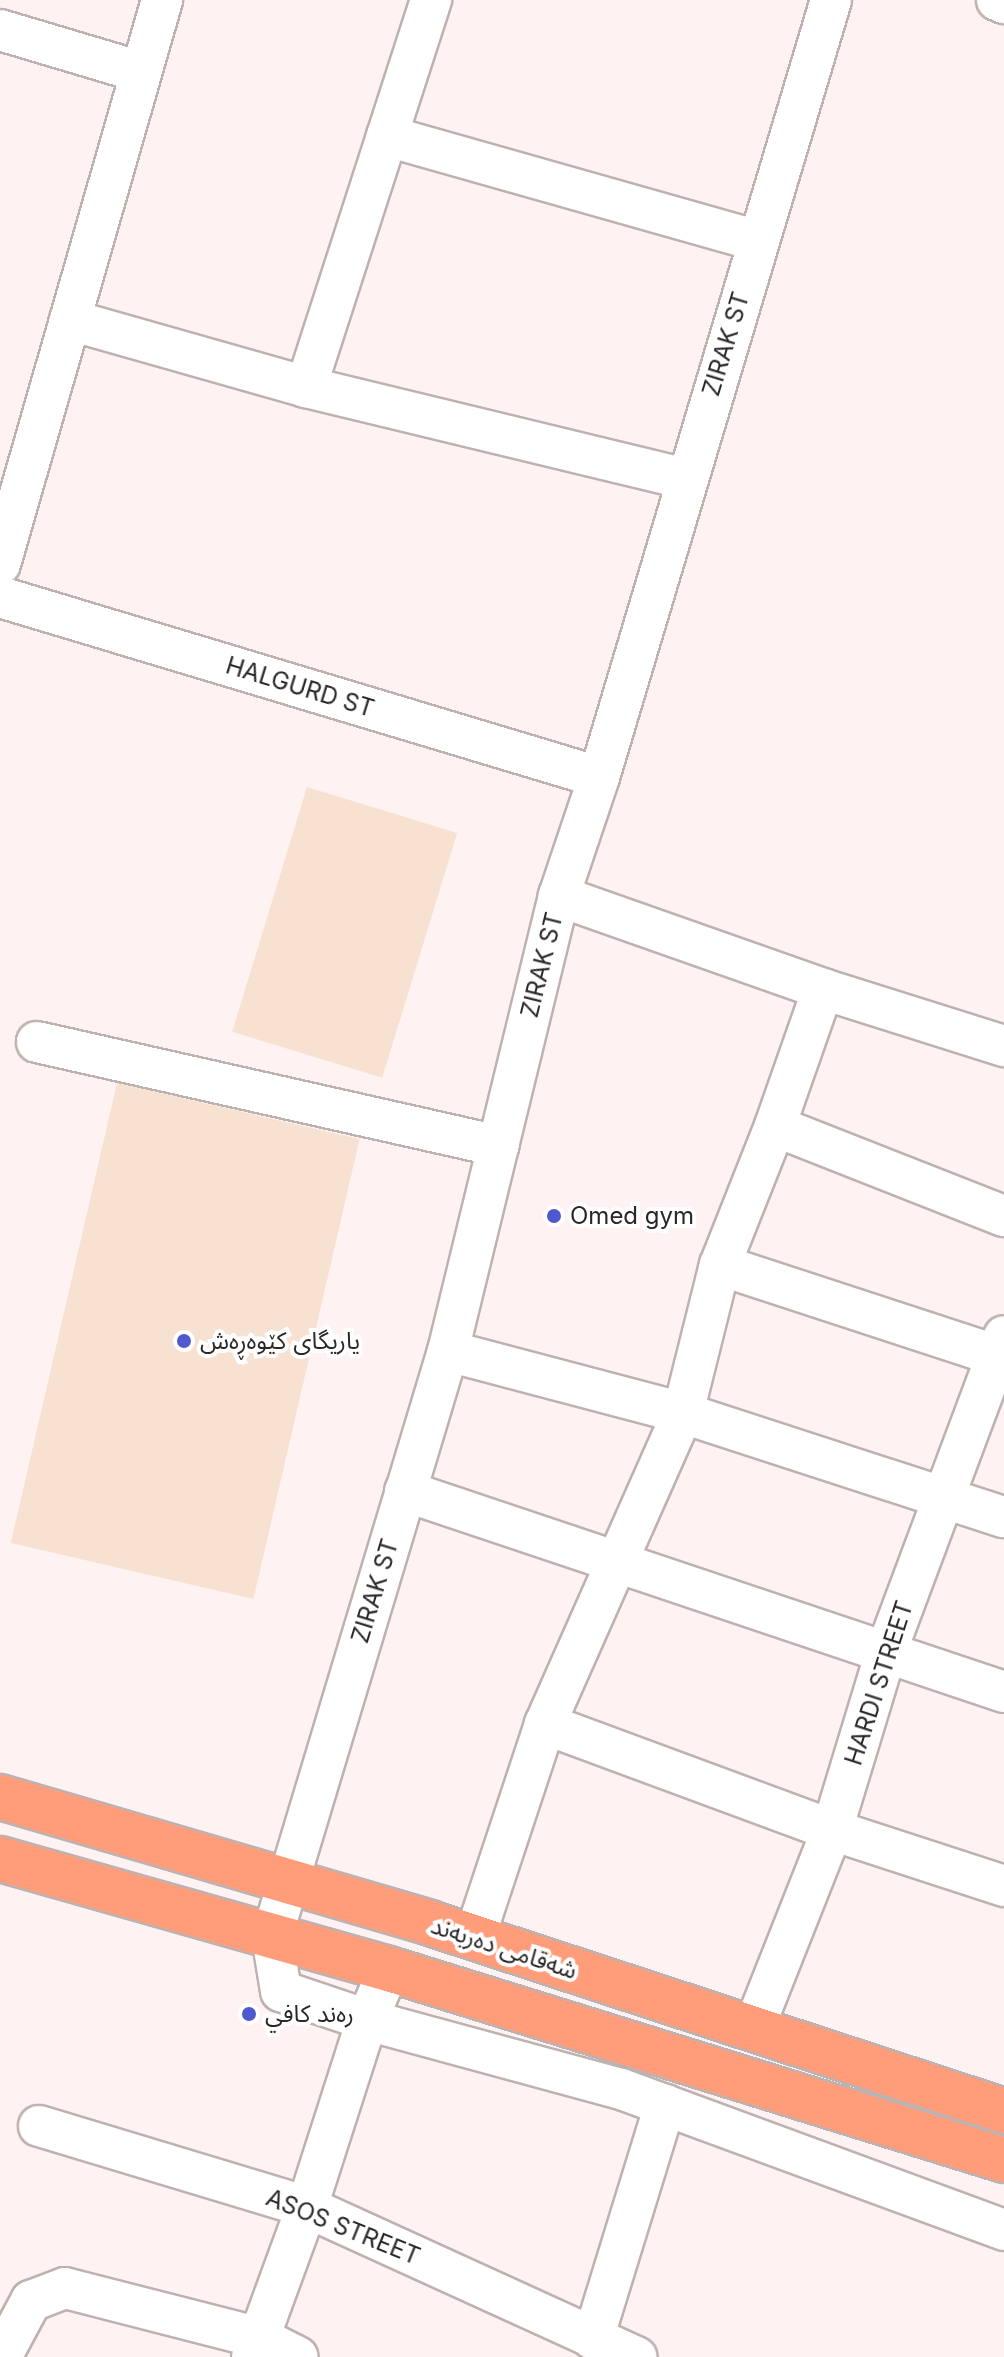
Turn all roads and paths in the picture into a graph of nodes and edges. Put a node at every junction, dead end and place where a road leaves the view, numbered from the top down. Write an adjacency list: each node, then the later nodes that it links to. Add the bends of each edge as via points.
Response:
1 (162, 0): 7 (street)
2 (431, 0): 8 (street)
3 (831, 0): 9 (street, ZIRAK ST)
4 (997, 0): 5 (street)
5 (1004, 3)
6 (0, 30): 7 (street)
7 (141, 72): 10 (street)
8 (387, 136): 9 (street); 11 (street)
9 (758, 241): 12 (street, ZIRAK ST)
10 (70, 320): 11 (street); 13 (street)
11 (306, 387): 12 (street)
12 (686, 479): 15 (street, ZIRAK ST)
13 (0, 564)
14 (0, 597): 15 (street, HALGURD ST)
15 (599, 777): 16 (street, ZIRAK ST)
16 (559, 896): 17 (street); 21 (street, ZIRAK ST)
17 (823, 989): 19 (street); 20 (street)
18 (37, 1042): 21 (street)
19 (1004, 1046)
20 (775, 1126): 22 (street); 23 (street)
21 (498, 1146): 25 (street, ZIRAK ST)
22 (1004, 1216)
23 (720, 1265): 24 (street); 26 (street)
24 (1001, 1349): 28 (street, HARDI STREET)
25 (448, 1351): 26 (street); 27 (street, ZIRAK ST)
26 (683, 1413): 28 (street); 30 (street)
27 (405, 1491): 30 (street); 37 (street, ZIRAK ST)
28 (943, 1496): 29 (street); 31 (street, HARDI STREET)
29 (1004, 1517)
30 (619, 1561): 31 (street); 33 (street)
31 (886, 1652): 32 (street); 35 (street, HARDI STREET)
32 (1004, 1692)
33 (545, 1724): 35 (street); 40 (street)
34 (0, 1797): 37 (highway, شەقامی دەربەند)
35 (832, 1830): 38 (street); 43 (street, HARDI STREET)
36 (0, 1859): 39 (highway)
37 (287, 1881): 39 (street, ZIRAK ST); 40 (highway, شەقامی دەربەند)
38 (1004, 1886)
39 (272, 1936): 41 (highway); 42 (street, via 281,1991)
40 (474, 1939): 43 (highway, شەقامی دەربەند)
41 (389, 1969): 42 (street); 47 (highway)
42 (367, 2020): 44 (street); 48 (street)
43 (753, 2030): 45 (highway, شەقامی دەربەند)
44 (665, 2105): 49 (street); 50 (street)
45 (1004, 2111)
46 (39, 2126): 48 (street, ASOS STREET)
47 (1004, 2160)
48 (307, 2207): 50 (street, ASOS STREET); 51 (street)
49 (1004, 2230)
50 (593, 2339): 54 (street, ASOS STREET)
51 (256, 2348): 52 (street, via 65,2288 31,2301); 53 (street)
52 (1, 2357)
53 (298, 2357)
54 (636, 2357)

